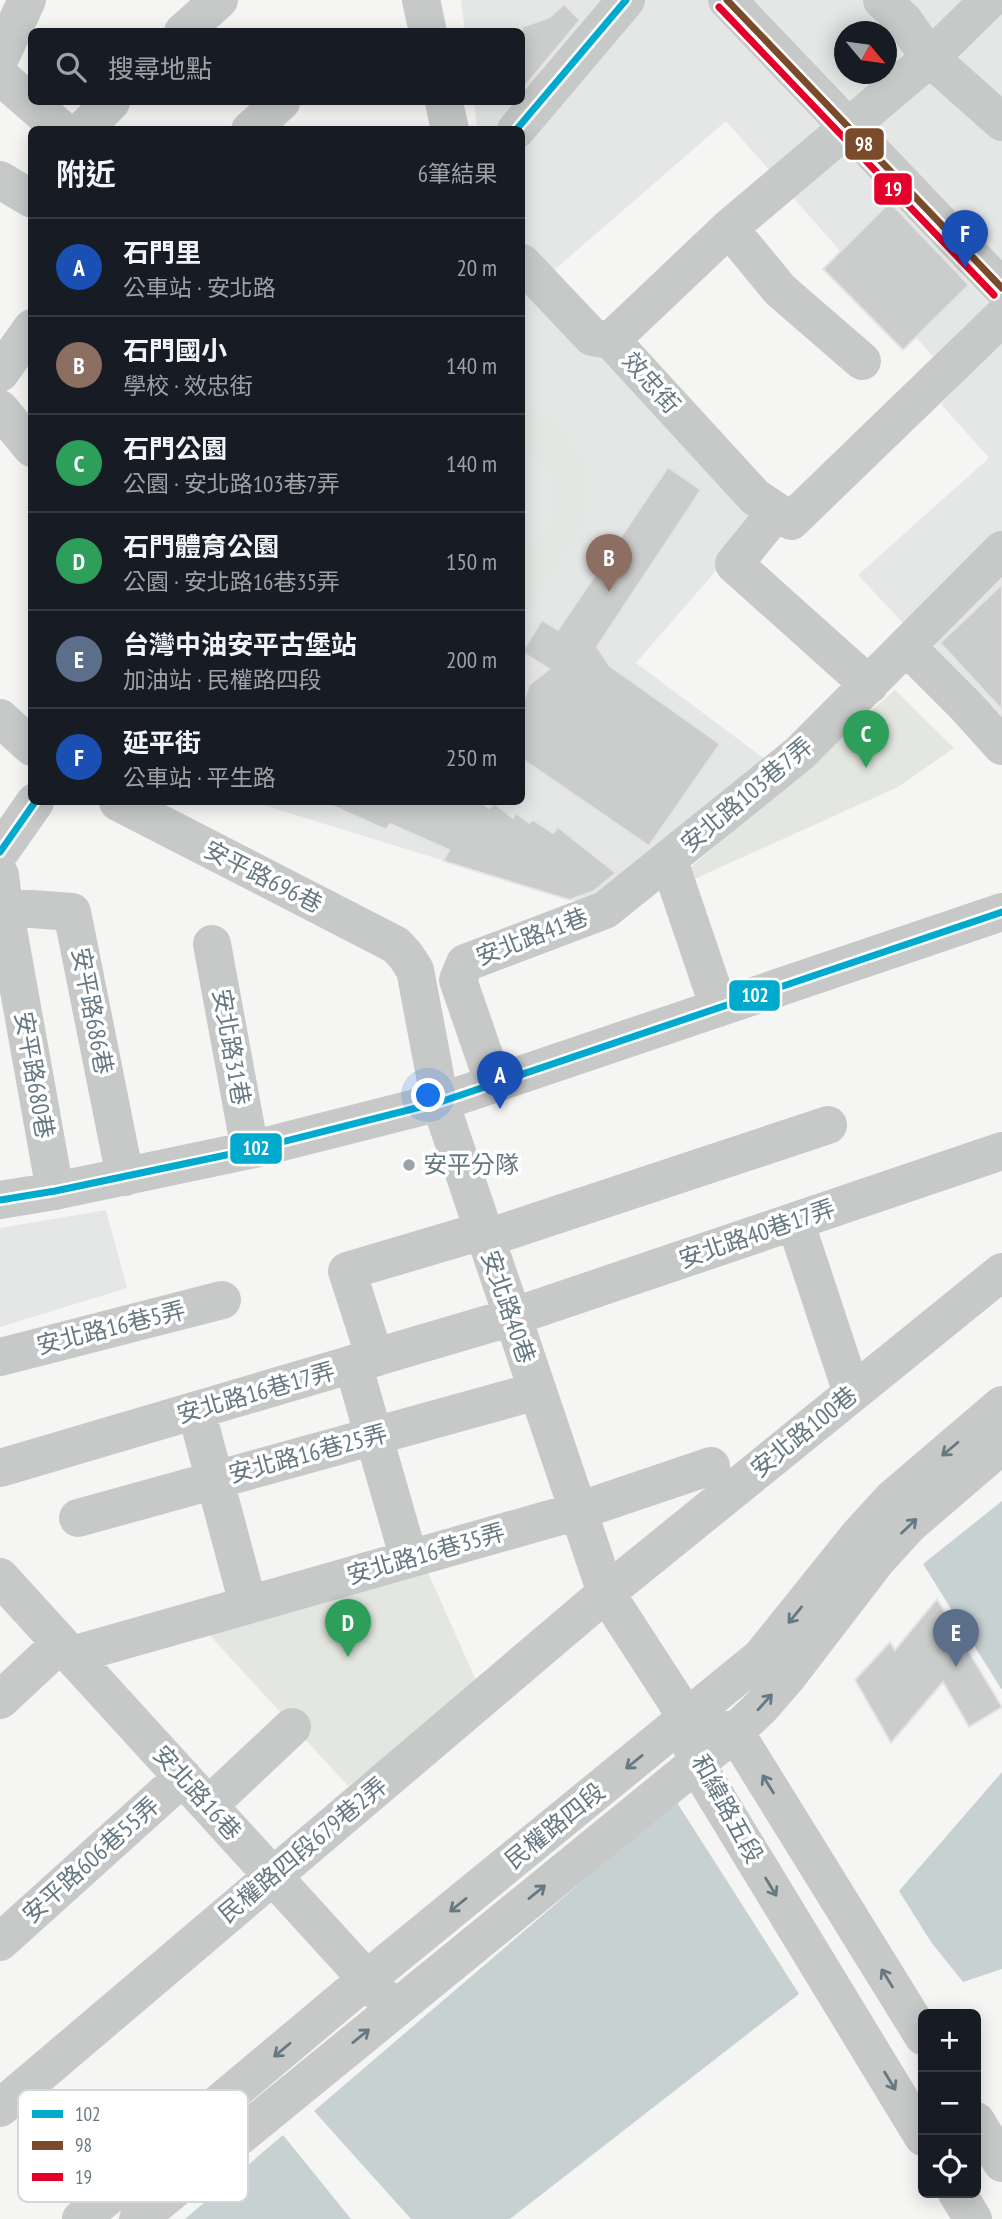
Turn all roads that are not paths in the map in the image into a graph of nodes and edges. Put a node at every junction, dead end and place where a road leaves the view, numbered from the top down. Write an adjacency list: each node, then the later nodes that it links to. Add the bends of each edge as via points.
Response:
1 (27, 0): 8 (street)
2 (219, 0): 7 (street)
3 (626, 0): 21 (street)
4 (727, 0): 22 (street)
5 (882, 0): 9 (street, via 904,21)
6 (983, 2): 9 (street)
7 (188, 28)
8 (0, 58)
9 (930, 58): 16 (street); 22 (street)
10 (0, 76): 11 (street)
11 (28, 100)
12 (33, 105): 17 (street)
13 (108, 105): 18 (street)
14 (278, 105): 19 (street)
15 (445, 105): 20 (street)
16 (1002, 122)
17 (57, 126)
18 (87, 126)
19 (254, 126)
20 (449, 126)
21 (519, 126)
22 (850, 127): 25 (street); 27 (street)
23 (0, 180): 24 (street)
24 (28, 197)
25 (729, 228): 30 (street); 31 (street, via 780,290)
26 (525, 266): 30 (street, 效忠街, via 592,337)
27 (1002, 288)
28 (1002, 317): 35 (street, via 791,522)
29 (28, 334): 32 (street)
30 (611, 340): 35 (street, 效忠街, via 755,497)
31 (862, 361)
32 (0, 373)
33 (0, 409): 34 (street)
34 (28, 444)
35 (776, 512): 38 (street, via 734,564)
36 (1002, 550): 37 (street, 安北路103巷7弄)
37 (906, 647): 38 (street, 安北路103巷7弄); 41 (street)
38 (869, 685): 45 (street, 安北路103巷7弄, via 800,753)
39 (0, 718): 40 (street)
40 (28, 743)
41 (1002, 746)
42 (33, 805): 44 (street)
43 (124, 805): 49 (street, 安平路696巷, via 396,946)
44 (0, 852)
45 (669, 861): 50 (street); 51 (street, 安北路41巷, via 605,910 465,962 458,980)
46 (2, 891): 56 (street, 安平路686巷, via 72,912); 57 (street, 安平路680巷)
47 (1002, 912): 50 (street)
48 (212, 944): 54 (street, 安北路31巷)
49 (406, 956): 52 (street, 安北路40巷, via 415,970)
50 (719, 1008): 51 (street)
51 (494, 1084): 52 (street)
52 (440, 1102): 54 (street); 60 (street, 安北路40巷)
53 (828, 1125): 60 (street)
54 (250, 1150): 56 (street)
55 (1002, 1151): 59 (street, 安北路40巷17弄)
56 (125, 1177): 57 (street)
57 (55, 1191): 58 (street)
58 (0, 1200)
59 (795, 1221): 63 (street, 安北路40巷17弄); 67 (street)
60 (483, 1235): 63 (street, 安北路40巷); 65 (street, via 347,1271)
61 (1002, 1272): 67 (street, 安北路100巷)
62 (222, 1300): 64 (street, 安北路16巷5弄)
63 (512, 1317): 65 (street, 安北路16巷17弄); 66 (street, 安北路40巷)
64 (0, 1357)
65 (364, 1361): 69 (street, 安北路16巷17弄); 70 (street)
66 (537, 1391): 70 (street, 安北路16巷25弄); 75 (street, 安北路40巷)
67 (852, 1393): 79 (street, 安北路100巷)
68 (1002, 1405): 83 (street, 民權路四段, one-way to 83, via 892,1499 761,1657)
69 (195, 1410): 73 (street, 安北路16巷17弄); 74 (street)
70 (373, 1436): 74 (street, 安北路16巷25弄); 77 (street)
71 (1002, 1445): 85 (street, 民權路四段, one-way to 71, via 788,1676 902,1533)
72 (711, 1466): 75 (street)
73 (0, 1468)
74 (214, 1480): 76 (street, 安北路16巷25弄); 80 (street)
75 (578, 1511): 77 (street, 安北路16巷35弄); 79 (street, 安北路40巷)
76 (78, 1518)
77 (410, 1559): 80 (street, 安北路16巷35弄)
78 (0, 1577): 81 (street, 安北路16巷)
79 (606, 1593): 83 (street, 安北路40巷); 89 (street, 民權路四段679巷2弄)
80 (248, 1604): 81 (street, 安北路16巷35弄)
81 (66, 1650): 82 (street); 87 (street, 安北路16巷)
82 (0, 1700)
83 (687, 1718): 85 (street, 和緯路五段); 86 (street, 和緯路五段); 91 (street, 民權路四段, one-way to 91)
84 (292, 1727): 88 (street)
85 (735, 1732): 86 (street, 民權路四段); 93 (street, 和緯路五段, one-way to 85)
86 (695, 1762): 92 (street, 民權路四段, one-way to 86); 100 (street, 和緯路五段, one-way to 100)
87 (183, 1777): 88 (street, 安北路16巷); 90 (street, 安平路606巷55弄)
88 (209, 1805): 89 (street, 安北路16巷)
89 (272, 1875): 91 (street, 安北路16巷); 94 (street, 民權路四段679巷2弄)
90 (0, 1942)
91 (367, 1979): 92 (street, 安北路16巷); 95 (street, 民權路四段, one-way to 95)
92 (394, 2009): 98 (street, 民權路四段, one-way to 92)
93 (918, 2028)
94 (21, 2090)
95 (235, 2090)
96 (18, 2093): 97 (street, 民權路四段679巷2弄)
97 (0, 2108)
98 (248, 2129)
99 (981, 2129): 101 (street)
100 (922, 2135)
101 (1002, 2163)
102 (960, 2198): 107 (street)
103 (101, 2202): 105 (street, 民權路四段, one-way to 105)
104 (159, 2202): 106 (street, 民權路四段, one-way to 104)
105 (81, 2219)
106 (138, 2219)
107 (973, 2219)

